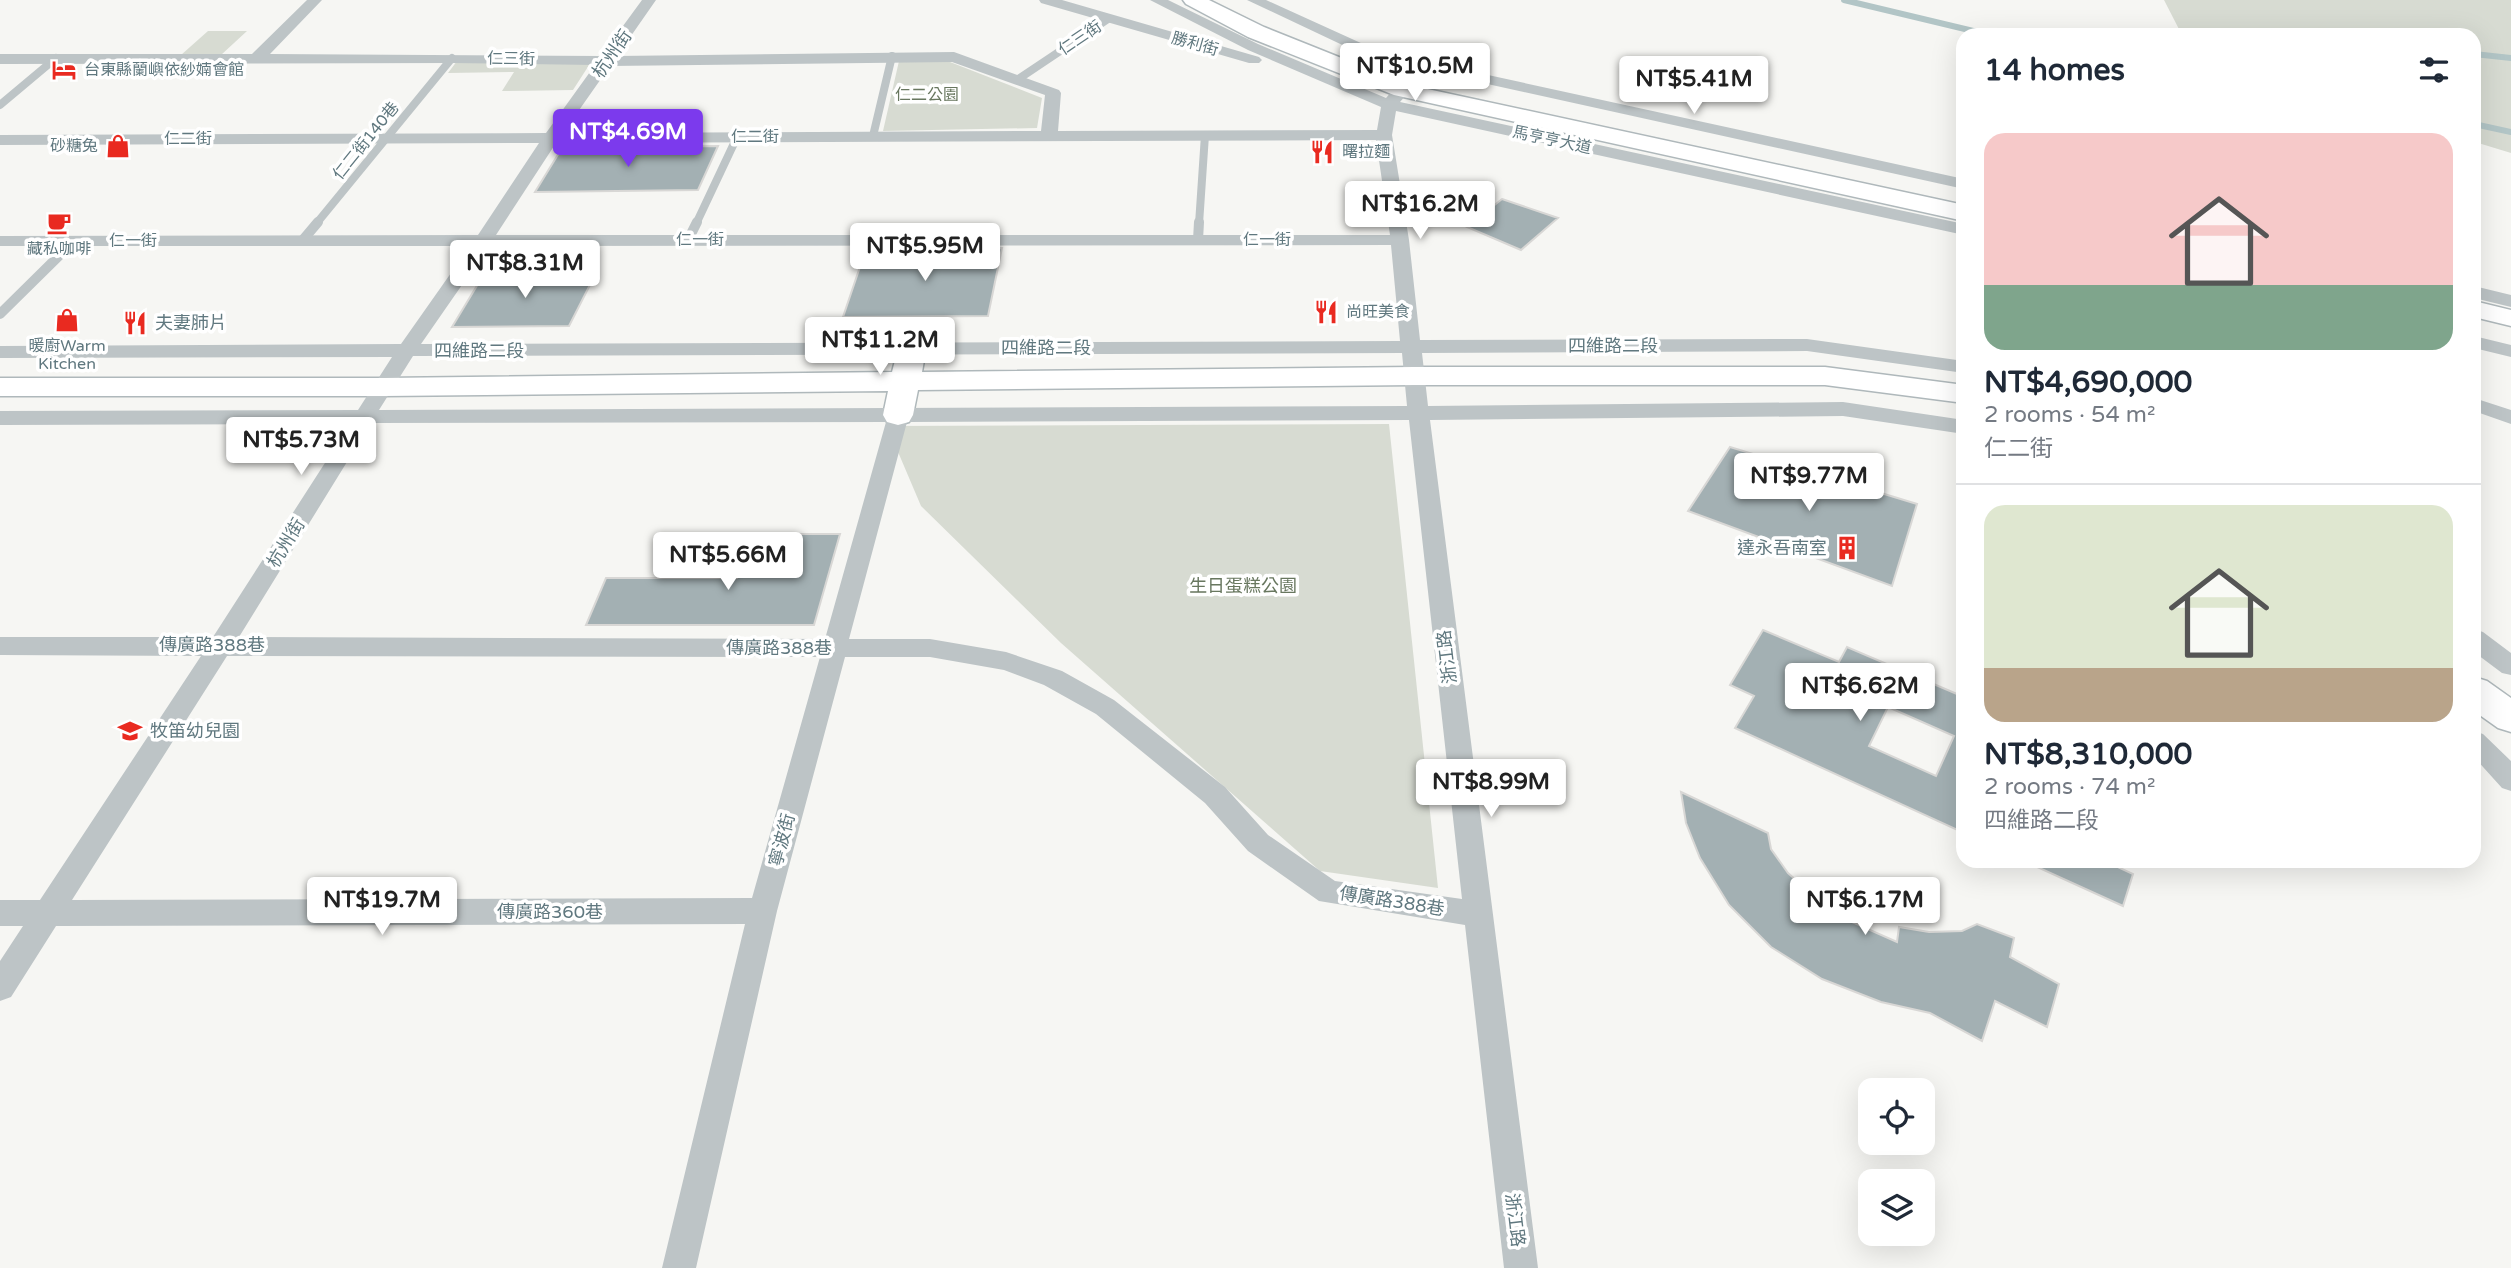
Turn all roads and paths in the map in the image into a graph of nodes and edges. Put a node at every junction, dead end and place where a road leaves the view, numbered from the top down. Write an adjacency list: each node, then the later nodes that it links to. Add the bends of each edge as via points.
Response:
1 (315, 0): 11 (street)
2 (649, 0): 14 (street, 杭州街)
3 (1046, 0): 8 (street, 勝利街)
4 (1157, 0): 17 (street, 馬亨亨大道)
5 (1194, 0): 16 (street, 馬亨亨大道, via 1256,33)
6 (1220, 0): 16 (street, 馬亨亨大道)
7 (1254, 0): 16 (street, 馬亨亨大道, via 1358,47)
8 (1108, 19): 15 (lane, 仁三街); 17 (street, 勝利街)
9 (892, 56): 14 (street, 仁三街); 15 (street, 仁三街, via 954,57); 22 (lane)
10 (56, 58): 11 (street, 仁三街); 13 (street, 仁三街); 18 (lane)
11 (257, 58): 12 (street, 仁三街)
12 (452, 58): 14 (street, 仁三街); 25 (lane, 仁二街140巷)
13 (0, 59)
14 (607, 61): 26 (street, 杭州街)
15 (1017, 80): 19 (street, 仁三街, via 1053,93)
16 (1409, 84): 17 (street, 馬亨亨大道); 21 (street, 浙江路); 23 (street, 馬亨亨大道); 23 (street, 馬亨亨大道)
17 (1344, 85)
18 (0, 105)
19 (1049, 135): 20 (street, 仁二街); 22 (street, 仁二街)
20 (1205, 135): 21 (street, 仁二街); 34 (lane)
21 (1384, 135): 35 (street, 浙江路)
22 (873, 136): 24 (street, 仁二街)
23 (1641, 136): 28 (street, 馬亨亨大道); 29 (street, 馬亨亨大道); 30 (street, 馬亨亨大道); 31 (street, 馬亨亨大道)
24 (737, 137): 26 (street, 仁二街); 33 (lane)
25 (386, 138): 26 (street, 仁二街); 27 (street, 仁二街); 38 (lane, 仁二街140巷)
26 (551, 138): 32 (street, 杭州街)
27 (0, 140)
28 (1956, 183)
29 (1956, 196)
30 (1956, 211)
31 (1956, 228)
32 (484, 240): 33 (street, 仁一街); 38 (street, 仁一街); 50 (street, 杭州街)
33 (688, 240): 34 (street, 仁一街)
34 (1198, 240): 35 (street, 仁一街)
35 (1400, 240): 48 (street, 浙江路)
36 (0, 241): 37 (street, 仁一街)
37 (74, 241): 38 (street, 仁一街); 42 (lane)
38 (302, 241)
39 (2481, 294): 40 (street)
40 (2511, 301)
41 (2481, 311): 43 (street)
42 (0, 314)
43 (2511, 318)
44 (2481, 326): 45 (street)
45 (2511, 333)
46 (2481, 344): 51 (street)
47 (1642, 346): 48 (street, 四維路二段); 54 (street); 55 (street, 四維路二段, via 1807,345)
48 (1413, 347): 49 (street, 四維路二段); 53 (street, 浙江路)
49 (912, 349): 50 (street, 四維路二段); 57 (street)
50 (407, 351): 52 (street, 四維路二段); 59 (street, 杭州街)
51 (2511, 351)
52 (0, 352)
53 (1414, 376): 54 (street, 四維路二段); 57 (street, 四維路二段); 61 (street, 浙江路)
54 (1650, 376): 56 (street, 四維路二段)
55 (1956, 379)
56 (1956, 380)
57 (905, 382): 59 (street, 四維路二段); 62 (street)
58 (0, 387): 59 (street, 四維路二段)
59 (384, 387): 65 (street, 杭州街)
60 (2481, 406): 63 (street)
61 (1419, 413): 62 (street); 66 (street, via 1843,409); 79 (street, 浙江路)
62 (898, 415): 65 (street); 70 (street, 寧波街)
63 (2511, 417)
64 (0, 418): 65 (street)
65 (364, 418): 68 (street, 杭州街)
66 (1956, 426)
67 (2481, 643): 71 (street)
68 (221, 645): 69 (street, 傳廣路388巷); 70 (street, 傳廣路388巷); 78 (street, 杭州街)
69 (0, 646)
70 (833, 648): 76 (street, 寧波街); 79 (street, 傳廣路388巷, via 942,650 1006,661 1053,678 1105,707 1215,795 1258,843 1329,892)
71 (2511, 666)
72 (2481, 696): 73 (street)
73 (2511, 718)
74 (2481, 747): 75 (street)
75 (2511, 780)
76 (763, 911): 78 (street, 傳廣路360巷); 81 (street, 寧波街)
77 (0, 913): 78 (street, 傳廣路360巷)
78 (48, 913): 80 (street, 杭州街)
79 (1478, 914): 82 (street, 浙江路)
80 (0, 987)
81 (679, 1268)
82 (1521, 1268)

